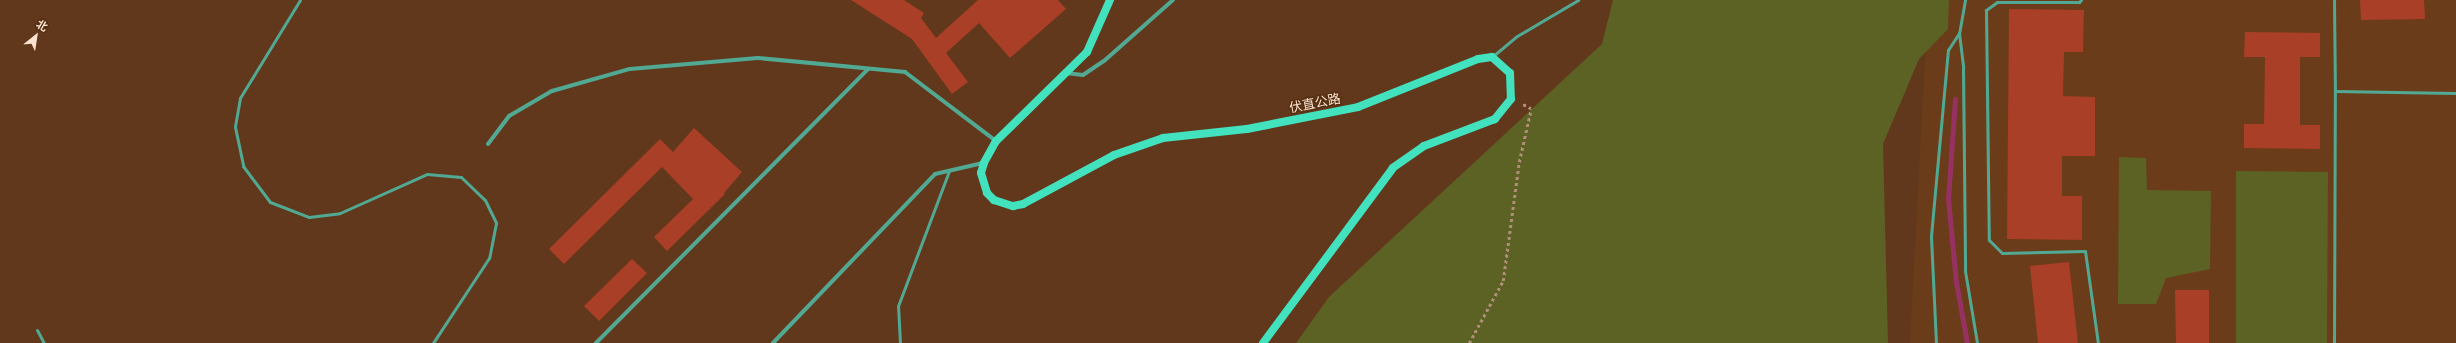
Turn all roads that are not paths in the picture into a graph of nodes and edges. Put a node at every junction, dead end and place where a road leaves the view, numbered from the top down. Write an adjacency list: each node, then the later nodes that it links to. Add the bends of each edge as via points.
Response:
1 (300, 0): 20 (lane, via 240,98 235,127 243,166 270,202 309,217 340,213 427,174 461,177 485,200 496,223 488,258)
2 (1110, 0): 11 (main road, 伏直公路, via 1087,52)
3 (1173, 0): 11 (street, via 1104,61 1083,75)
4 (1578, 0): 9 (lane, via 1517,36)
5 (1966, 0): 8 (lane)
6 (2080, 0): 27 (lane, via 1997,2 1986,10 1989,240 2002,253 2085,251)
7 (2334, 0): 12 (lane)
8 (1959, 33): 25 (lane, via 1948,50 1931,236); 26 (lane, via 1963,68 1965,271)
9 (1492, 57): 16 (main road, 伏直公路, via 1478,58 1358,107 1247,129 1163,138 1114,155 1023,204 1003,204 990,196 982,183); 24 (main road, via 1510,73 1511,99 1494,119 1424,146 1393,168)
10 (868, 69): 14 (street, via 905,72); 15 (street, via 758,58 630,70 552,91 509,116); 21 (street)
11 (1066, 73): 14 (main road, 伏直公路)
12 (2335, 91): 13 (lane); 28 (lane)
13 (2456, 93)
14 (996, 141): 16 (main road, 伏直公路)
15 (488, 144)
16 (984, 163): 17 (street)
17 (950, 171): 22 (street, via 935,174); 23 (lane, via 898,306)
18 (37, 330): 19 (lane)
19 (44, 343)
20 (433, 343)
21 (596, 343)
22 (773, 343)
23 (900, 343)
24 (1263, 343)
25 (1936, 343)
26 (1977, 343)
27 (2098, 343)
28 (2334, 343)

